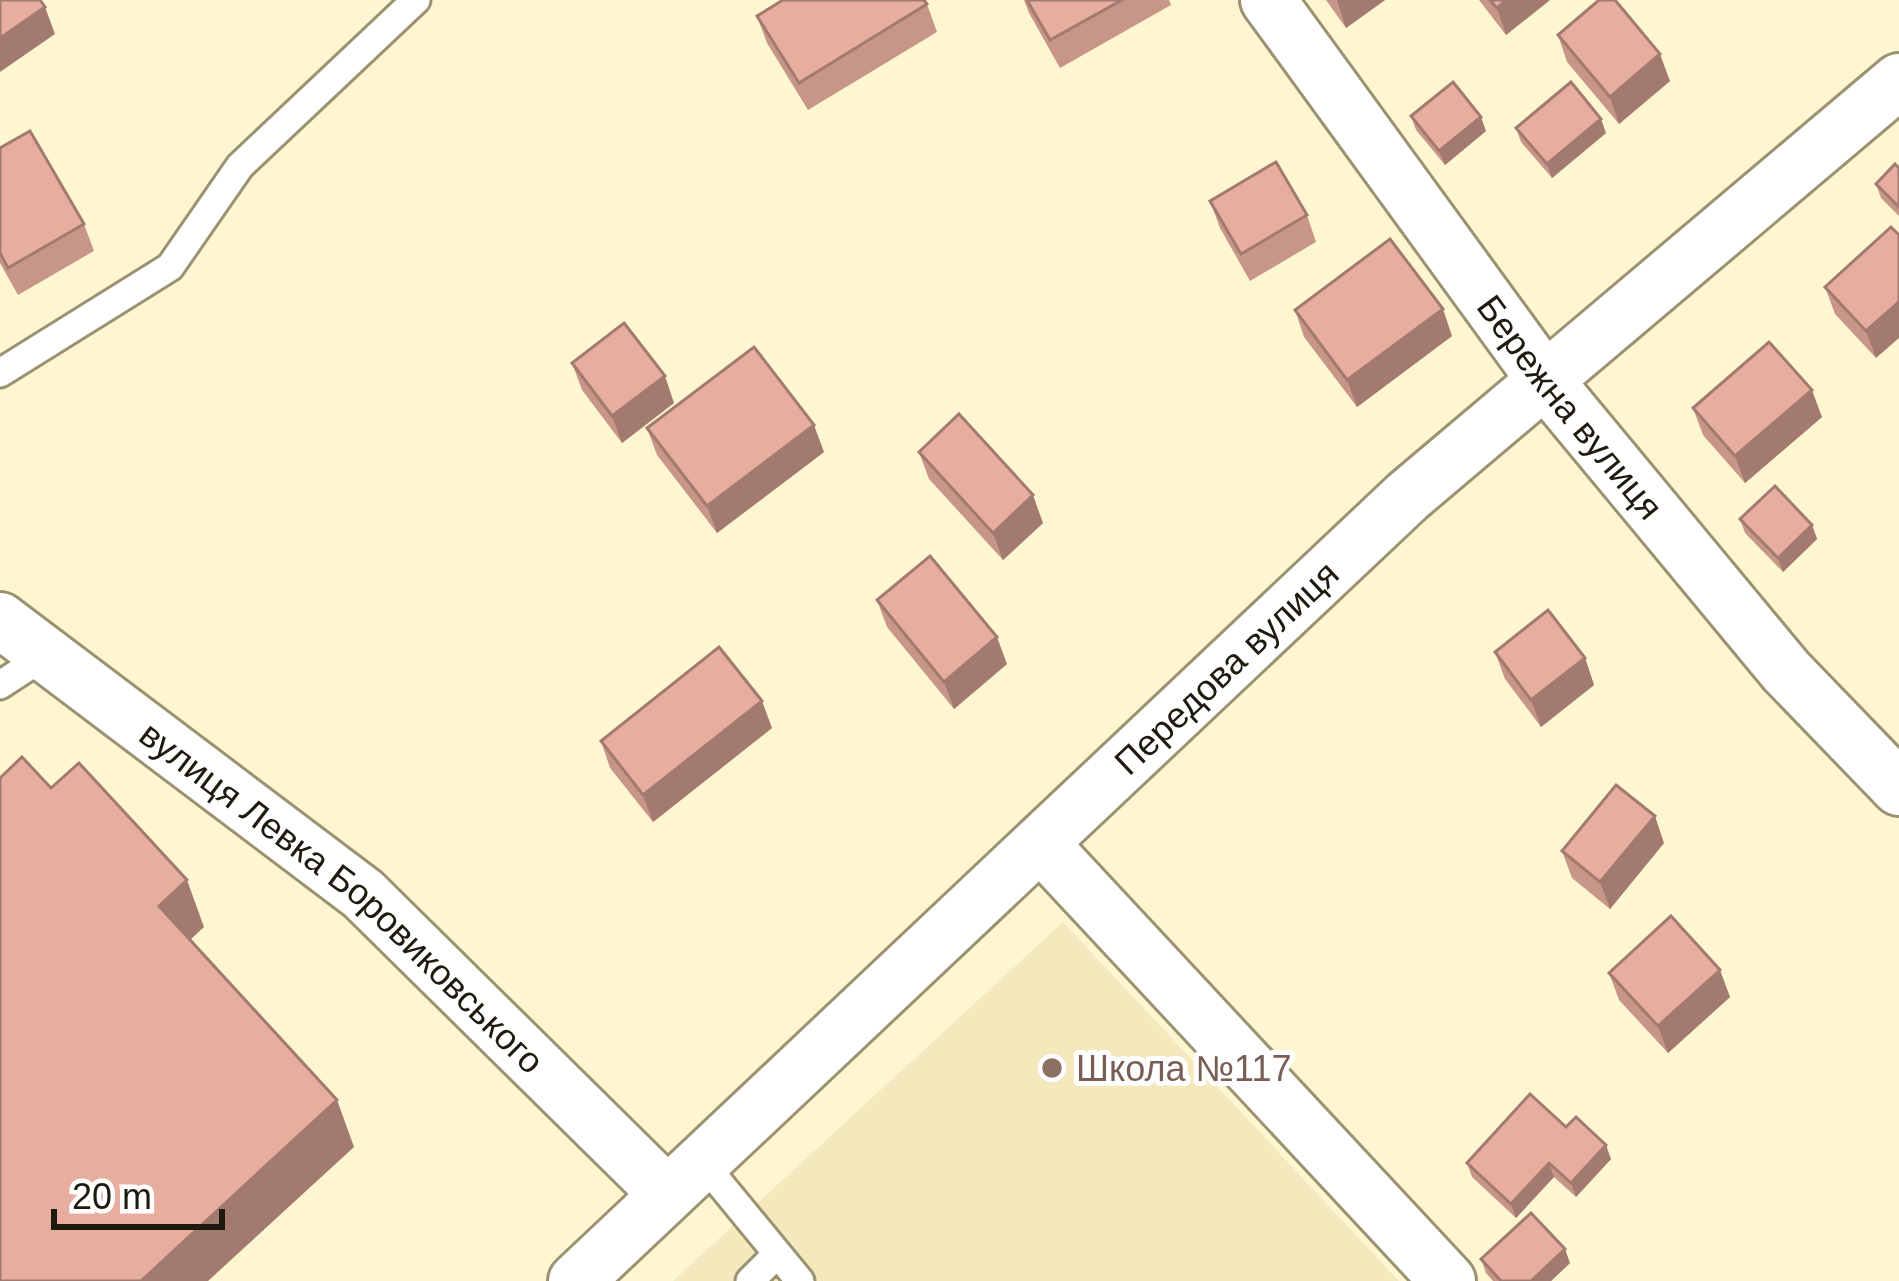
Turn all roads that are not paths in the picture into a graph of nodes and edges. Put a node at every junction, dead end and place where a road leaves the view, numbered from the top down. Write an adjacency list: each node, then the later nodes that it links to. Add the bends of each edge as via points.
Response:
1 (416, 0): 4 (lane, via 240,166 170,267)
2 (1268, 0): 5 (street, Бережна вулиця)
3 (1899, 81): 5 (street, Передова вулиця)
4 (0, 374)
5 (1544, 379): 9 (street, Бережна вулиця, via 1786,671); 10 (street, Передова вулиця, via 1408,496)
6 (0, 620): 7 (street, вулиця Левка Боровиковського)
7 (46, 655): 8 (lane); 11 (street, вулиця Левка Боровиковського, via 363,894)
8 (0, 685)
9 (1899, 788)
10 (1041, 844): 11 (street, Передова вулиця); 16 (street)
11 (685, 1178): 12 (lane); 13 (street, Передова вулиця)
12 (777, 1254): 14 (lane); 15 (lane)
13 (576, 1281)
14 (750, 1281)
15 (800, 1281)
16 (1448, 1281)

